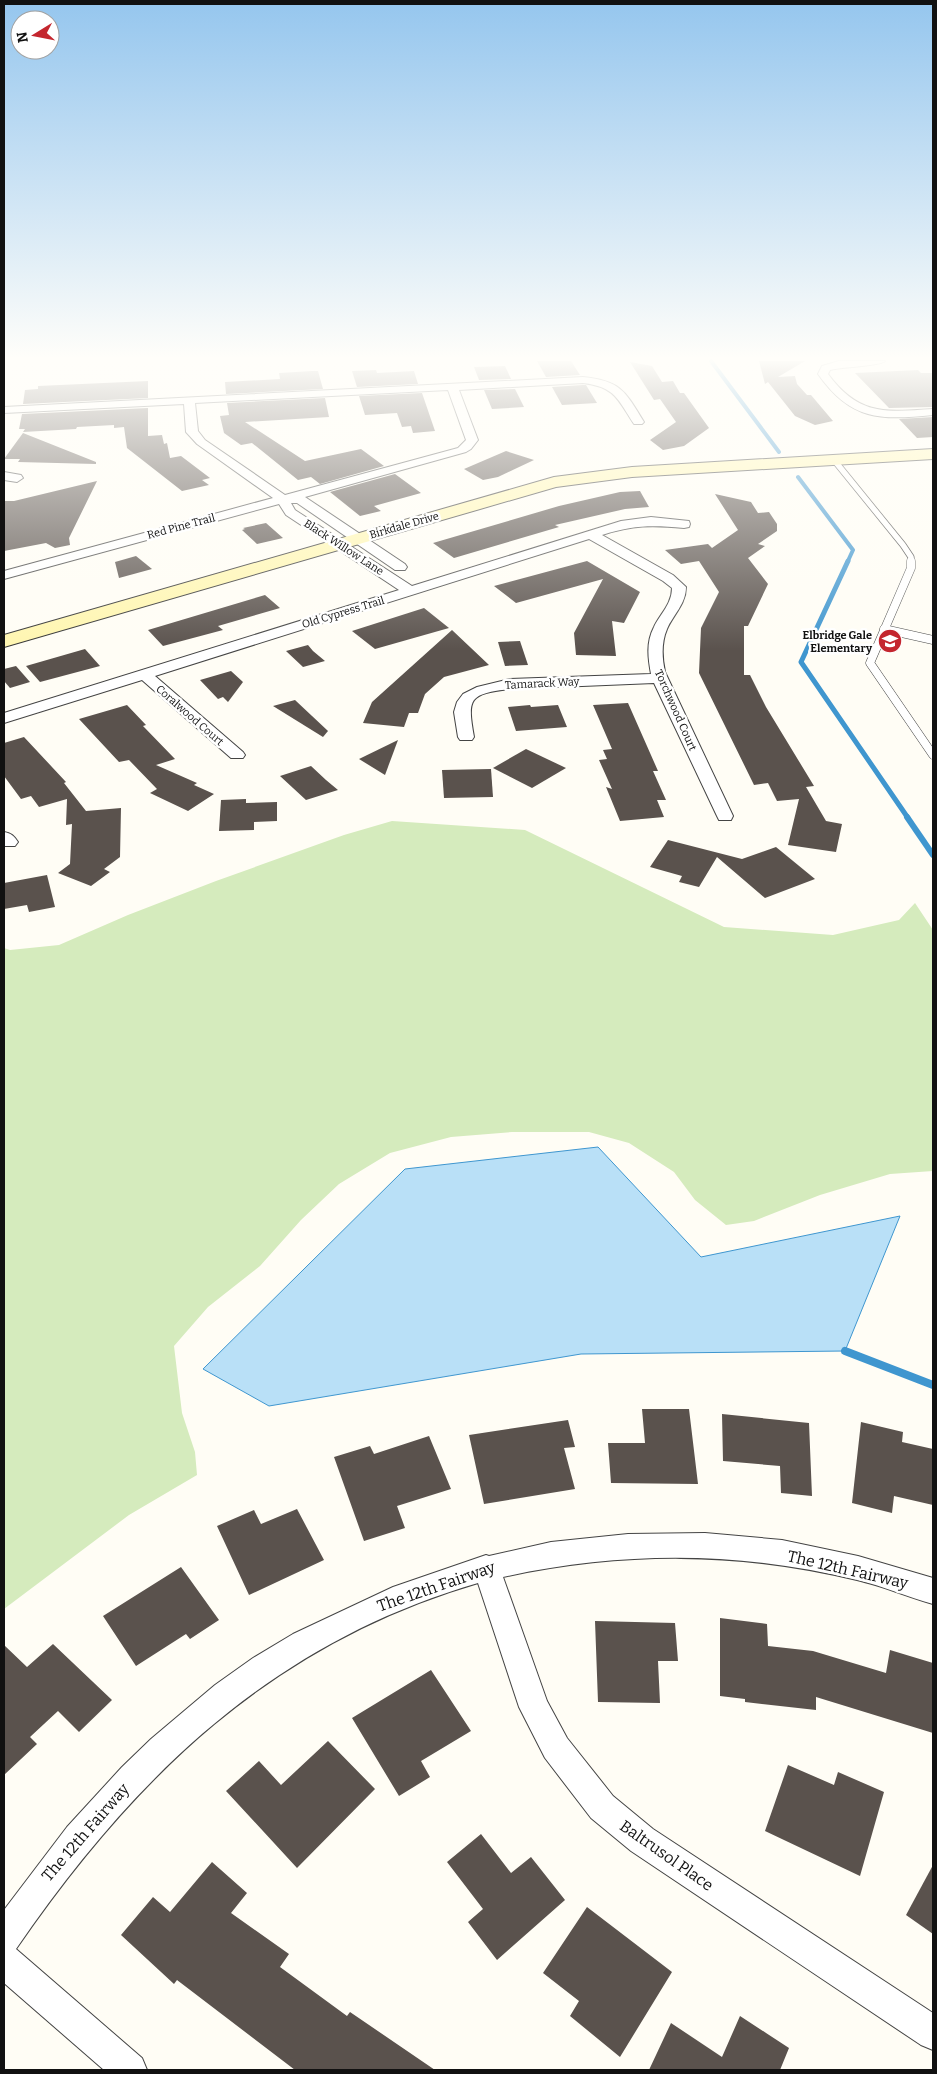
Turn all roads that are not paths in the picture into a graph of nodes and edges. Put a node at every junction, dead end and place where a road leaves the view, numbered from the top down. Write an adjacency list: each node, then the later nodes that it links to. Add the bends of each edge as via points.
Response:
1 (224, 458): 7 (street, Black Willow Lane)
2 (434, 458): 7 (street, Red Pine Trail)
3 (871, 458): 4 (street, Birkdale Drive)
4 (834, 460): 10 (street, Birkdale Drive, via 582,477 536,486); 15 (lane, via 911,557 911,568)
5 (4, 476): 6 (street)
6 (17, 478)
7 (283, 499): 10 (street, Black Willow Lane, via 300,499); 11 (street, Black Willow Lane, via 290,512); 12 (street, Red Pine Trail)
8 (684, 524): 9 (street, Old Cypress Trail, via 640,521)
9 (590, 534): 13 (street, Old Cypress Trail); 19 (street, Torchwood Court, via 679,587 679,597 658,632 655,649)
10 (357, 538): 11 (street, Birkdale Drive); 13 (street, Black Willow Lane)
11 (340, 544): 14 (street, Black Willow Lane); 17 (street, Birkdale Drive)
12 (4, 575)
13 (426, 585): 14 (street, Old Cypress Trail)
14 (410, 591): 18 (street, Old Cypress Trail)
15 (884, 629): 16 (lane); 21 (lane, via 870,663)
16 (933, 640)
17 (4, 641)
18 (144, 674): 20 (street, Old Cypress Trail); 24 (street, Coralwood Court)
19 (659, 678): 22 (street, Tamarack Way, via 510,684 487,688 470,697 462,709); 26 (street, Torchwood Court)
20 (4, 718)
21 (916, 731): 23 (lane); 25 (lane)
22 (466, 737)
23 (933, 740)
24 (237, 755)
25 (933, 755)
26 (725, 816)
27 (486, 1567): 28 (street, The 12th Fairway, via 561,1551 636,1544 686,1544 762,1549 839,1563); 29 (street, The 12th Fairway, via 414,1590 366,1610 296,1648 227,1694 160,1750 96,1814); 31 (street, Baltrusol Place, via 534,1707 556,1748 602,1806 642,1840)
28 (933, 1591)
29 (4, 1938)
30 (4, 1962): 32 (street)
31 (933, 2033)
32 (130, 2070)

